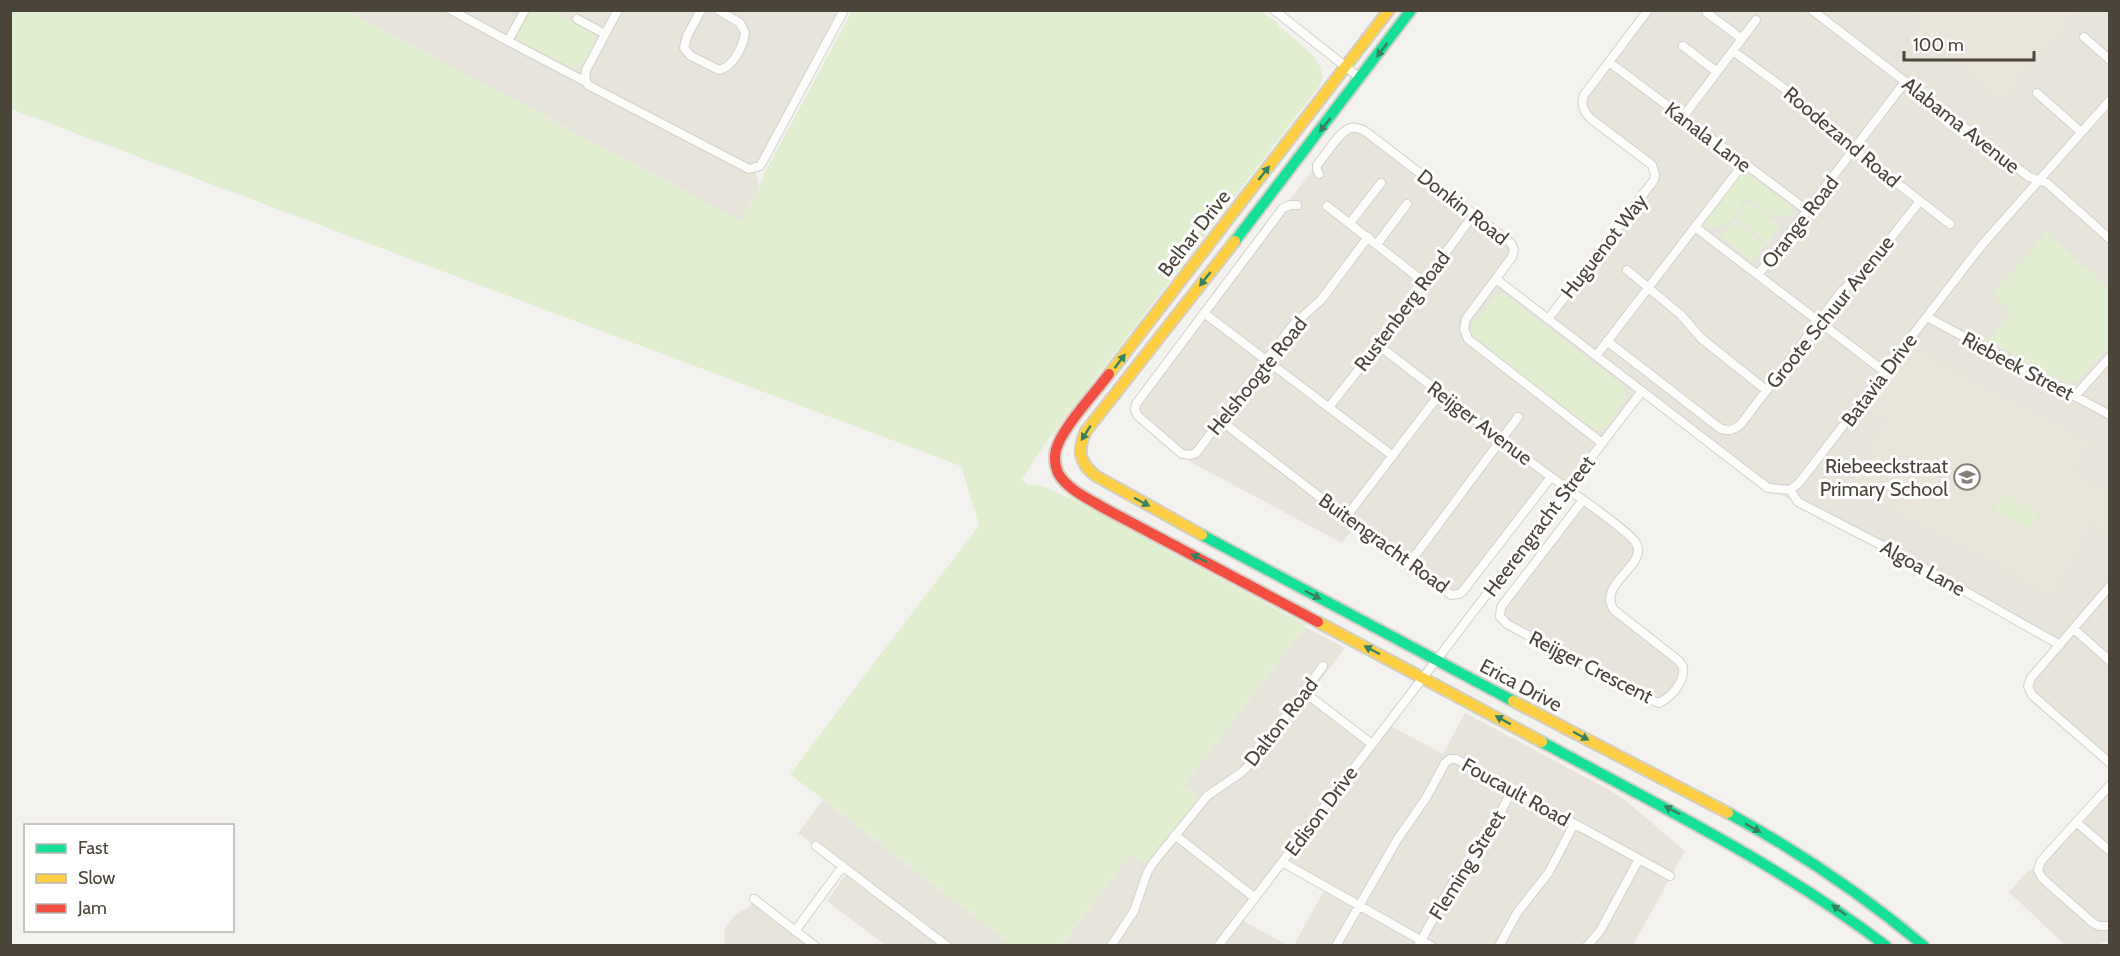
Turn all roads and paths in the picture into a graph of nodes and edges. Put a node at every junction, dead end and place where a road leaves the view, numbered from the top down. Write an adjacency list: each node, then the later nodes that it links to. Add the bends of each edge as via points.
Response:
1 (451, 10): 18 (street)
2 (525, 10): 18 (street)
3 (618, 10): 15 (street)
4 (701, 10): 5 (street, via 684,48 691,56 719,70 729,66 746,33 740,23)
5 (718, 10)
6 (844, 10): 26 (street, via 763,161 754,169 743,167)
7 (1274, 10): 23 (street)
8 (1389, 10): 23 (main road, Belhar Drive)
9 (1411, 10): 25 (main road, Belhar Drive, one-way to 25)
10 (1648, 10): 22 (street, Huguenot Way)
11 (1812, 10): 27 (street, Alabama Avenue)
12 (1707, 13): 17 (street)
13 (577, 19): 15 (street)
14 (1756, 20): 17 (street)
15 (605, 34): 26 (street, via 586,70)
16 (2084, 37): 21 (street)
17 (1742, 39): 20 (street)
18 (508, 41): 26 (street)
19 (1683, 46): 24 (street)
20 (1733, 51): 24 (street); 32 (street, Roodezand Road, via 1797,98 1815,120)
21 (2109, 60)
22 (1609, 62): 30 (street, Kanala Lane); 56 (street, Huguenot Way, via 1584,95 1584,110 1646,160 1654,169 1654,180)
23 (1346, 67): 25 (street); 77 (main road, Belhar Drive, one-way to 23, via 1061,477 1055,454 1060,441)
24 (1717, 72): 30 (street)
25 (1360, 78): 75 (main road, Belhar Drive, one-way to 75, via 1086,431 1079,453)
26 (586, 82)
27 (1905, 82): 32 (street, Orange Road); 35 (street, Alabama Avenue)
28 (2037, 93): 31 (street)
29 (2109, 100): 31 (street, Batavia Drive)
30 (1683, 117): 33 (street, Kanala Lane)
31 (2081, 132): 35 (street, Batavia Drive)
32 (1854, 151): 37 (street, Roodezand Road); 41 (street, Orange Road)
33 (1744, 163): 41 (street, Kanala Lane); 45 (street)
34 (1319, 174): 42 (street, Donkin Road, via 1317,165 1343,132 1357,127)
35 (2038, 180): 47 (street, Alabama Avenue, via 2047,183); 55 (street, Batavia Drive)
36 (1381, 183): 43 (street)
37 (1920, 201): 44 (street, Roodezand Road); 57 (street, Groote Schuur Avenue)
38 (1407, 204): 48 (street)
39 (1297, 205): 54 (street, via 1283,208)
40 (1327, 206): 43 (street)
41 (1808, 211): 50 (street, Orange Road)
42 (1474, 214): 51 (street, Donkin Road, via 1514,247 1512,257); 52 (street, Rustenberg Road)
43 (1350, 223): 46 (street)
44 (1950, 224)
45 (1695, 227): 50 (street); 53 (street)
46 (1368, 237): 48 (street); 62 (street, Helshoogte Road, via 1321,300 1293,325)
47 (2109, 239)
48 (1377, 244): 52 (street)
49 (1627, 270): 53 (street)
50 (1758, 275): 57 (street)
51 (1496, 279): 56 (street); 73 (street, Donkin Road, via 1466,319 1468,339)
52 (1424, 282): 59 (street, Rustenberg Road)
53 (1648, 287): 58 (street); 65 (street, via 1682,315 1702,339)
54 (1204, 313): 62 (street); 71 (street, Helshoogte Road, via 1138,400 1135,410 1139,418 1182,454 1190,455 1196,453)
55 (1927, 317): 63 (street, Batavia Drive); 67 (street, Riebeek Street)
56 (1548, 319): 60 (street)
57 (1820, 322): 63 (street); 65 (street, Groote Schuur Avenue)
58 (1607, 341): 60 (street); 65 (street, Groote Schuur Avenue, via 1721,429 1729,431 1741,423)
59 (1378, 345): 66 (street, Reijger Avenue); 68 (street, Rustenberg Road)
60 (1596, 356): 64 (street)
61 (2109, 357): 67 (street)
62 (1267, 360): 68 (street); 71 (street, Helshoogte Road)
63 (1885, 372): 79 (street, Batavia Drive)
64 (1642, 390): 73 (street, Heerengracht Street); 79 (street, via 1768,488)
65 (1766, 390)
66 (1441, 392): 72 (street, Reijger Avenue); 74 (street)
67 (2075, 396): 69 (street, Riebeek Street)
68 (1329, 407): 74 (street)
69 (2109, 415)
70 (1518, 417): 72 (street)
71 (1220, 420): 81 (street, Buitengracht Road)
72 (1502, 439): 76 (street, Reijger Avenue); 82 (street)
73 (1602, 443): 78 (street, Heerengracht Street)
74 (1393, 456): 81 (street)
75 (1090, 474): 86 (main road, Erica Drive, one-way to 86)
76 (1551, 477): 78 (street, Reijger Avenue); 82 (street, Buitengracht Road, via 1461,593 1450,594)
77 (1068, 486): 89 (main road, Erica Drive, one-way to 77)
78 (1567, 489): 80 (street, Reijger Avenue); 86 (street, Heerengracht Street)
79 (1790, 490): 85 (street, Algoa Lane, via 1798,502)
80 (1583, 500): 80 (street, Reijger Crescent, via 1501,606 1500,617 1538,641 1659,703 1681,680 1683,667 1617,613 1610,599 1637,556 1637,544)
81 (1346, 517): 82 (street, Buitengracht Road)
82 (1408, 565)
83 (2109, 586): 84 (street)
84 (2074, 629): 85 (street); 87 (street)
85 (2060, 645): 92 (street, via 2030,680 2029,691)
86 (1436, 661): 89 (street, Heerengracht Street); 119 (main road, Erica Drive, one-way to 119, via 1801,856)
87 (2109, 661)
88 (1323, 666): 90 (street, Dalton Road)
89 (1423, 677): 91 (street, Edison Drive); 118 (main road, Erica Drive, one-way to 89, via 1820,897 1742,849)
90 (1304, 692): 91 (street); 97 (street, Dalton Road, via 1249,765 1207,795)
91 (1372, 744): 101 (street, Edison Drive)
92 (2109, 763)
93 (2109, 785): 95 (street)
94 (1512, 790): 96 (street, Foucault Road); 106 (street, Foucault Road, via 1455,759 1448,760); 109 (street, Fleming Street)
95 (2076, 822): 99 (street); 107 (street, via 2041,861 2039,873 2092,922)
96 (1574, 824): 100 (street, Foucault Road); 116 (street, via 1549,872 1517,913)
97 (1175, 835): 104 (street); 112 (street, Dalton Road, via 1147,873 1134,912)
98 (816, 846): 102 (street)
99 (2109, 851)
100 (1639, 859): 103 (street, Foucault Road); 117 (street, via 1600,931)
101 (1282, 862): 104 (street, Edison Drive); 106 (street)
102 (843, 866): 108 (street); 111 (street)
103 (1670, 876)
104 (1255, 897): 113 (street, Edison Drive)
105 (754, 899): 108 (street)
106 (1359, 906): 109 (street); 114 (street)
107 (2107, 926)
108 (795, 931): 110 (street)
109 (1420, 943): 115 (street)
110 (815, 945)
111 (946, 945)
112 (1110, 945)
113 (1218, 945)
114 (1336, 945)
115 (1431, 945)
116 (1499, 945)
117 (1587, 945)
118 (1886, 945)
119 (1924, 945)

